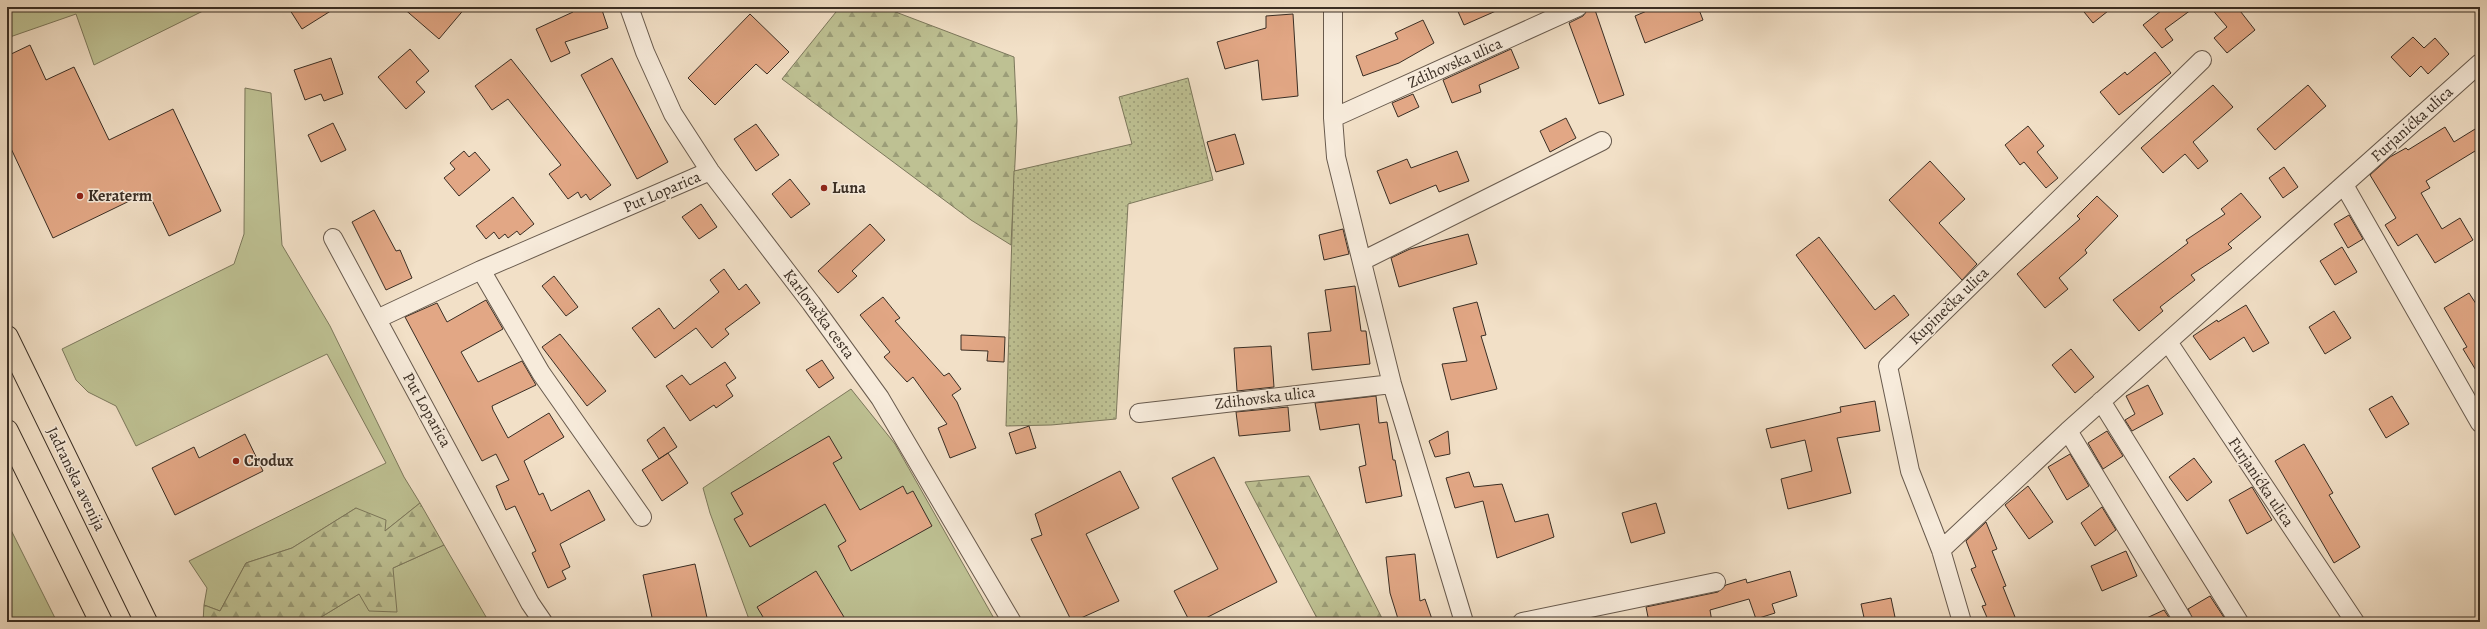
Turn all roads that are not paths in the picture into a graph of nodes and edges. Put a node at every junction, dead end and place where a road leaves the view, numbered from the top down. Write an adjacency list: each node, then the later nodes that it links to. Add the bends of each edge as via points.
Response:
1 (629, 7): 8 (street, Karlovačka cesta, via 644,52 673,114)
2 (1332, 7): 6 (street)
3 (1578, 7): 6 (street, Zdihovska ulica)
4 (2202, 60): 23 (street, Kupinečka ulica, via 1888,366 1910,471)
5 (2480, 63): 9 (street, Furjanićka ulica)
6 (1333, 118): 11 (street, via 1336,157)
7 (1602, 141): 11 (street)
8 (710, 172): 12 (street, Put Loparica); 28 (street, Karlovačka cesta, via 880,398)
9 (2344, 185): 15 (street, Furjanićka ulica); 19 (street)
10 (333, 238): 13 (street)
11 (1362, 261): 16 (street)
12 (481, 270): 13 (street, Put Loparica); 22 (street, via 541,373)
13 (377, 319): 27 (street, Put Loparica, via 530,603)
14 (7, 337): 26 (main road, Jadranska avenija)
15 (2168, 342): 17 (street, Furjanićka ulica); 34 (street, Furjanićka ulica)
16 (1392, 384): 18 (street, Zdihovska ulica); 29 (street)
17 (2101, 401): 21 (street, Furjanićka ulica); 33 (street)
18 (1139, 413)
19 (2480, 422)
20 (7, 431): 25 (main road)
21 (2068, 431): 23 (street, Furjanićka ulica); 32 (street)
22 (642, 517)
23 (1941, 550): 31 (street, Kupinečka ulica)
24 (1716, 582): 30 (street)
25 (101, 622)
26 (146, 622)
27 (543, 622)
28 (1012, 622)
29 (1464, 622)
30 (1522, 622)
31 (1962, 622)
32 (2184, 622)
33 (2239, 622)
34 (2355, 622)

